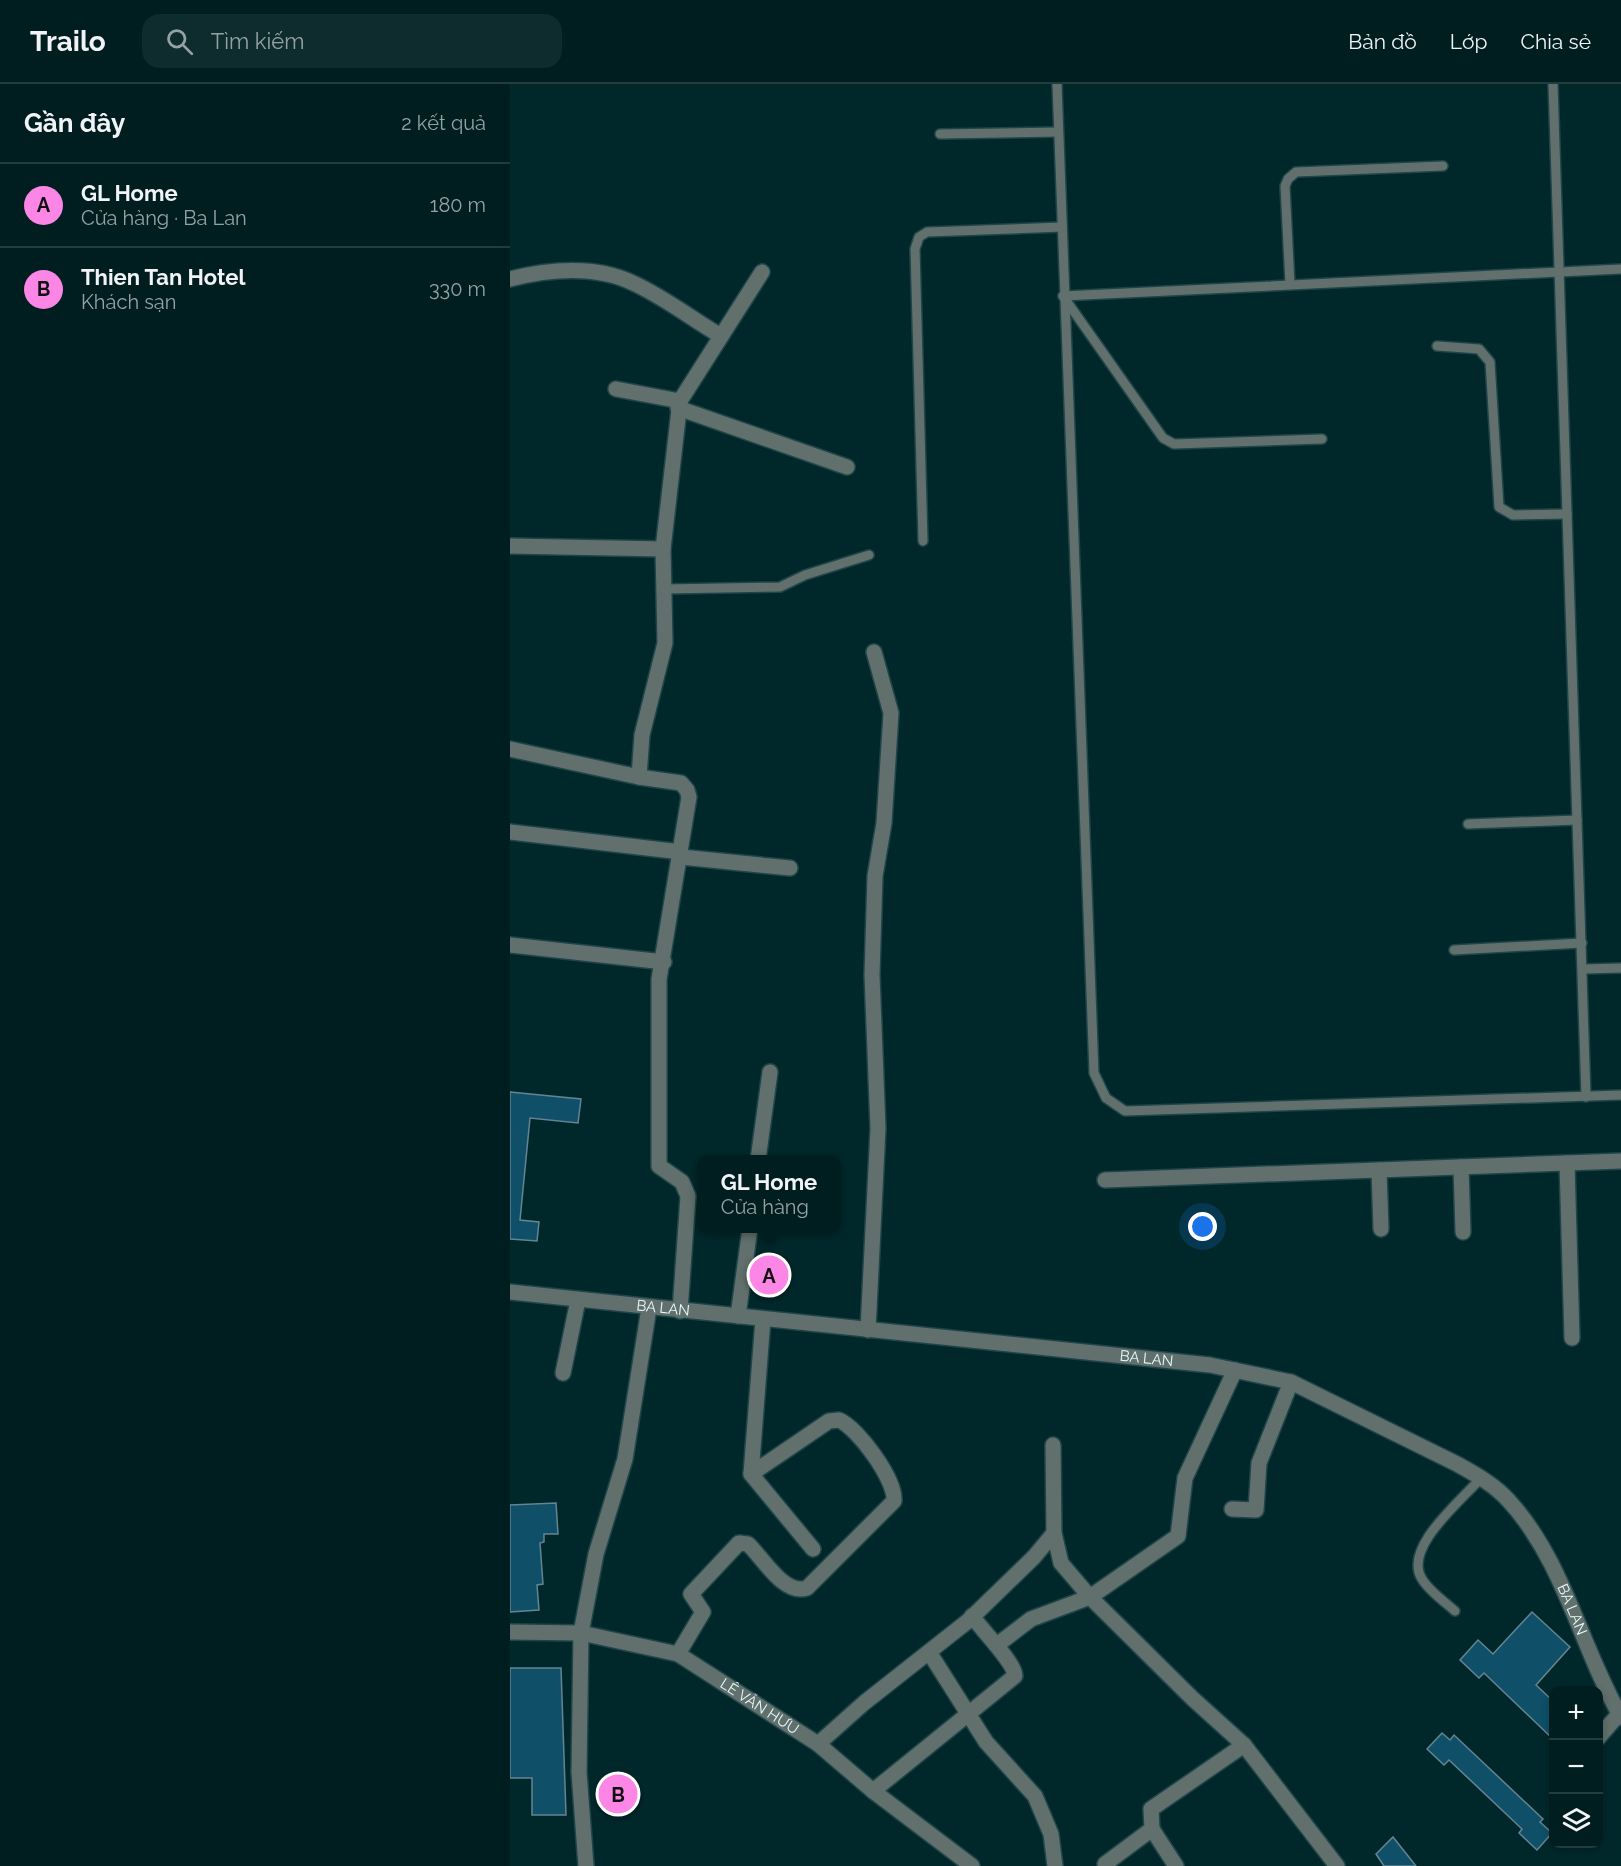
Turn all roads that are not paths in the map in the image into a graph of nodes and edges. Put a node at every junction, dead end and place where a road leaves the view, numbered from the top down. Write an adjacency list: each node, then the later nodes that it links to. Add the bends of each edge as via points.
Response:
1 (1057, 84): 3 (lane)
2 (1552, 84): 8 (lane)
3 (1058, 132): 4 (lane); 6 (lane)
4 (940, 134)
5 (1443, 166): 11 (lane, via 1296,172 1285,186)
6 (1062, 227): 12 (lane); 20 (lane, via 927,232 919,237 915,249)
7 (1621, 269): 8 (lane)
8 (1559, 271): 11 (lane); 19 (lane)
9 (762, 272): 13 (street)
10 (510, 279): 13 (street, via 539,271 585,271 632,282)
11 (1290, 284): 12 (lane)
12 (1063, 296): 17 (lane, via 1163,438 1174,444); 41 (lane, via 1094,1073 1106,1098 1125,1111)
13 (721, 336): 16 (street)
14 (1437, 346): 19 (lane, via 1479,349 1490,362 1498,507 1513,515)
15 (616, 389): 16 (street)
16 (679, 405): 18 (street); 22 (street)
17 (1322, 439)
18 (847, 467)
19 (1567, 513): 28 (lane)
20 (923, 541)
21 (510, 546): 22 (street)
22 (663, 549): 24 (street)
23 (869, 555): 24 (lane, via 780,587)
24 (665, 589): 27 (street, via 665,643 642,735)
25 (874, 652): 57 (street, via 891,713 884,824 874,887 872,975 878,1128)
26 (510, 750): 27 (street)
27 (639, 777): 31 (street, via 681,783 687,790)
28 (1577, 820): 29 (lane); 33 (lane)
29 (1468, 824)
30 (510, 832): 31 (street)
31 (681, 854): 32 (street); 36 (street)
32 (790, 868)
33 (1582, 944): 35 (lane); 38 (lane)
34 (510, 945): 36 (street)
35 (1454, 950)
36 (664, 962): 54 (street, via 659,980 659,1166 682,1182 688,1192)
37 (1621, 968): 38 (lane)
38 (1582, 969): 41 (lane)
39 (770, 1072): 42 (street)
40 (1621, 1095): 41 (lane)
41 (1586, 1097)
42 (759, 1155)
43 (1621, 1161): 44 (street)
44 (1567, 1163): 45 (street); 58 (street)
45 (1461, 1167): 46 (street); 49 (street)
46 (1379, 1170): 47 (street); 48 (street)
47 (1105, 1180)
48 (1381, 1229)
49 (1463, 1232)
50 (749, 1233): 55 (street)
51 (510, 1292): 52 (street, BA LAN)
52 (578, 1300): 53 (street, BA LAN); 60 (street)
53 (649, 1308): 54 (street, BA LAN); 72 (street, via 625,1459 596,1554)
54 (680, 1311): 55 (street, BA LAN)
55 (738, 1316): 56 (street, BA LAN)
56 (763, 1319): 57 (street, BA LAN); 63 (street)
57 (868, 1330): 59 (street, BA LAN)
58 (1572, 1338)
59 (1235, 1370): 61 (street, BA LAN); 68 (street, via 1185,1478 1178,1536)
60 (563, 1373)
61 (1292, 1382): 64 (street, BA LAN); 65 (street, via 1259,1463 1256,1510)
62 (1053, 1445): 66 (street)
63 (751, 1474): 67 (street); 75 (street, via 829,1421 839,1420 869,1447 894,1491 894,1501 802,1590 788,1586 748,1544 739,1543 691,1594 703,1612)
64 (1482, 1478): 69 (lane, via 1429,1535 1417,1556 1422,1580); 77 (street, BA LAN, via 1508,1499 1542,1548)
65 (1232, 1509)
66 (1054, 1533): 68 (street, via 1061,1563); 70 (street)
67 (813, 1549)
68 (1090, 1597): 73 (street, via 1031,1619); 80 (street)
69 (1455, 1611)
70 (972, 1617): 73 (street); 74 (street)
71 (510, 1632): 72 (street, LÊ VĂN HƯU)
72 (581, 1633): 75 (street, LÊ VĂN HƯU); 84 (street, via 579,1772)
73 (997, 1645): 76 (street, via 1015,1676)
74 (929, 1652): 76 (street); 79 (street)
75 (678, 1654): 79 (street, LÊ VĂN HƯU)
76 (969, 1713): 81 (street); 86 (street, via 986,1742 1035,1796 1051,1834)
77 (1620, 1715): 78 (street)
78 (1603, 1734)
79 (818, 1744): 81 (street, LÊ VĂN HƯU)
80 (1244, 1745): 82 (street, via 1151,1809); 88 (street)
81 (873, 1791): 85 (street, LÊ VĂN HƯU)
82 (1152, 1829): 83 (street); 87 (street)
83 (1105, 1864)
84 (586, 1866)
85 (972, 1866)
86 (1055, 1866)
87 (1176, 1866)
88 (1338, 1866)

